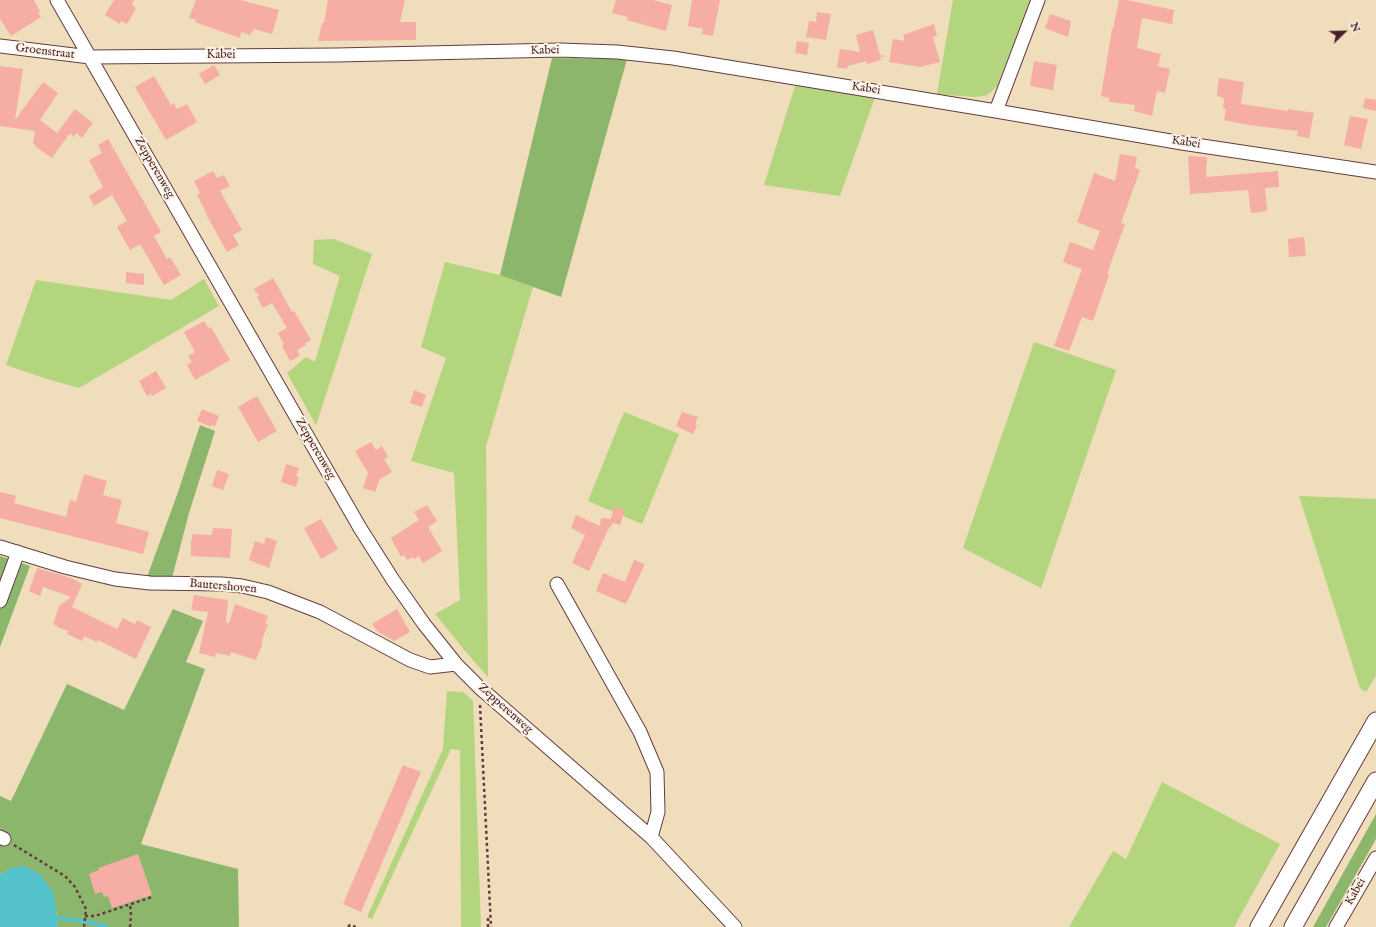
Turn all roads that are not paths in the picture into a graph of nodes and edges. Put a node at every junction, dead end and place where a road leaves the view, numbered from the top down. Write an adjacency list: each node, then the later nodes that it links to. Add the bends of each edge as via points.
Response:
1 (57, 0): 4 (street, Zepperenweg)
2 (1038, 0): 5 (street)
3 (0, 46): 4 (street, Groenstraat)
4 (90, 57): 5 (street, Kabei, via 560,50 617,52 673,58); 11 (street, Zepperenweg, via 360,528 424,624)
5 (996, 110): 6 (street, Kabei, via 1182,143)
6 (1376, 172)
7 (0, 547): 8 (street, Bautershoven)
8 (18, 552): 10 (street); 11 (street, Bautershoven, via 116,579 150,583 222,584 268,592 320,612 410,660 430,667)
9 (557, 584): 14 (street, via 640,732 657,772 658,812)
10 (0, 601)
11 (456, 664): 14 (street, Zepperenweg)
12 (1376, 721): 17 (main road)
13 (1376, 781): 18 (main road)
14 (651, 837): 16 (street, Zepperenweg)
15 (1376, 858): 19 (street, Kabei)
16 (735, 927)
17 (1259, 927)
18 (1293, 927)
19 (1336, 927)

